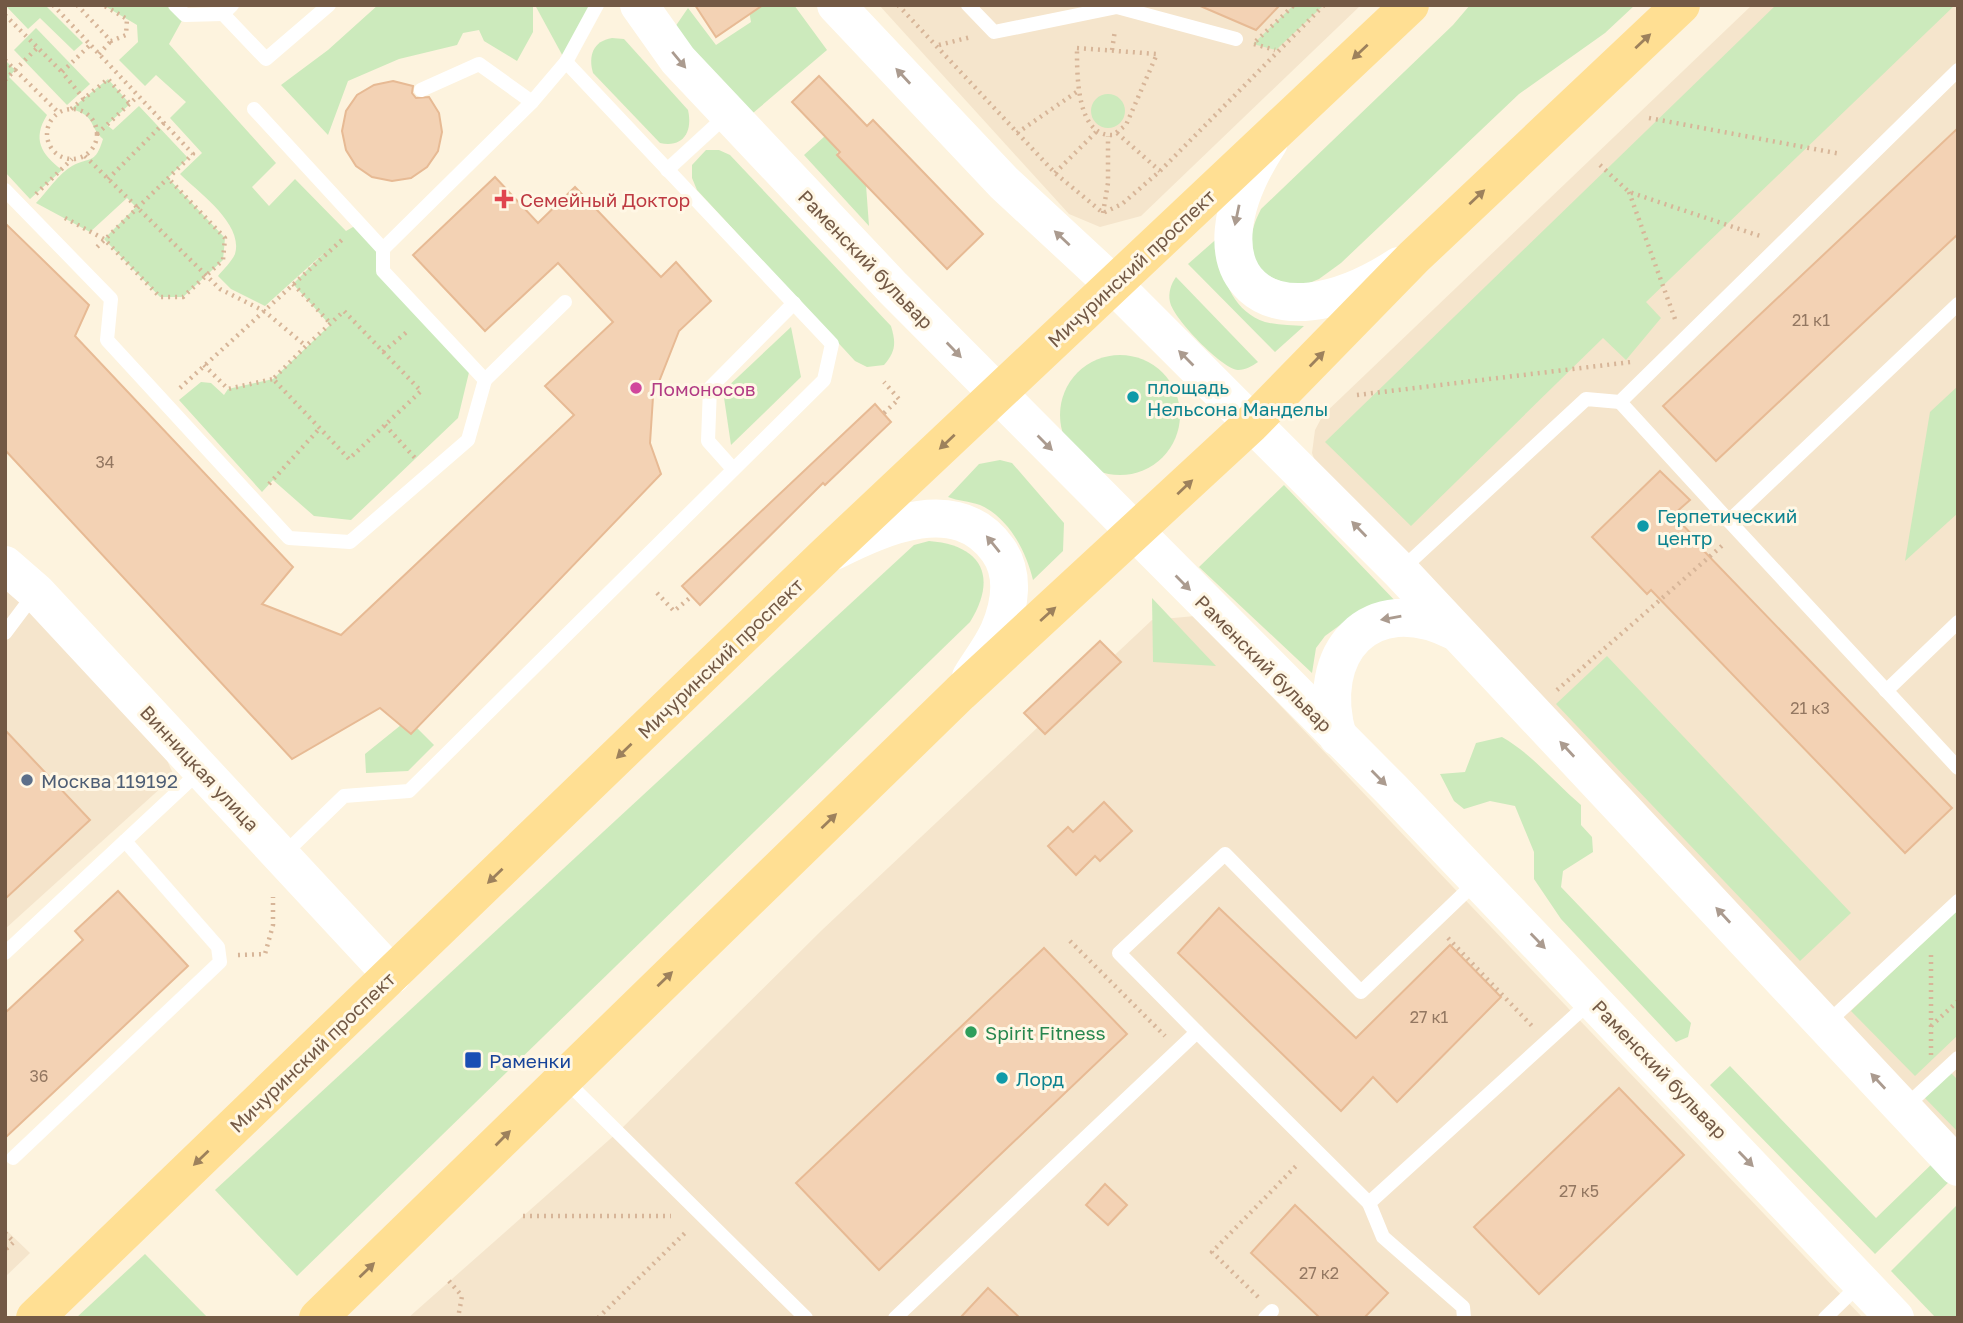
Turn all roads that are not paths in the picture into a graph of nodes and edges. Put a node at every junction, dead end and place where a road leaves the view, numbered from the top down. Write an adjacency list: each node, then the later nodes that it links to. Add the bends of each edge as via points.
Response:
1 (175, 5): 9 (lane, via 185,15)
2 (329, 5): 9 (lane, via 266,59)
3 (597, 5): 11 (lane)
4 (639, 5): 16 (street, Раменский бульвар, one-way to 16, via 678,60)
5 (836, 5): 22 (street, one-way to 5, via 1004,183)
6 (968, 5): 10 (lane, via 994,32 1117,7)
7 (1410, 5): 17 (main road, Мичуринский проспект, one-way to 17)
8 (1681, 5): 21 (main road, one-way to 8)
9 (227, 9)
10 (1236, 39)
11 (566, 62): 14 (lane); 18 (lane)
12 (1958, 70): 28 (lane)
13 (421, 90): 14 (lane, via 479,64)
14 (532, 102): 20 (lane)
15 (254, 109): 20 (lane)
16 (728, 114): 18 (lane); 27 (street, Раменский бульвар, one-way to 27)
17 (1276, 132): 21 (street, one-way to 21, via 1255,164 1236,215 1233,241 1237,265 1249,284 1270,300 1297,305 1340,298); 22 (main road, Мичуринский проспект)
18 (667, 170): 24 (lane)
19 (5, 190): 26 (lane, via 111,299 107,340 289,538 350,542 468,440)
20 (383, 248): 26 (lane, via 383,271)
21 (1414, 257): 29 (main road, one-way to 21)
22 (1113, 284): 27 (main road, Мичуринский проспект); 29 (street, one-way to 22)
23 (565, 302): 26 (lane)
24 (794, 303): 30 (lane, via 710,388 708,442); 30 (lane, via 832,344 824,380)
25 (1958, 304): 31 (lane)
26 (485, 380)
27 (997, 395): 32 (street, Раменский бульвар, one-way to 32); 33 (main road, Мичуринский проспект, one-way to 33)
28 (1620, 402): 31 (lane); 35 (lane, via 1586,399)
29 (1251, 424): 32 (main road, one-way to 29); 35 (street, one-way to 29)
30 (733, 470): 46 (lane, via 409,791 344,796)
31 (1734, 527): 40 (lane)
32 (1136, 534): 41 (main road, one-way to 32); 42 (street, Раменский бульвар, one-way to 42)
33 (826, 555): 41 (street, one-way to 33, via 999,631 1007,603 1010,579 1005,560 990,538 969,522 919,519 873,531); 50 (main road, Мичуринский проспект, one-way to 50)
34 (5, 565): 36 (street, Винницкая улица)
35 (1400, 571): 38 (street)
36 (36, 592): 39 (lane); 44 (street, Винницкая улица)
37 (1958, 622): 40 (lane)
38 (1456, 632): 42 (street, one-way to 42, via 1435,622 1402,616 1378,620 1361,630 1346,645 1335,669 1331,694); 52 (street, one-way to 38)
39 (5, 633)
40 (1886, 691): 43 (lane)
41 (960, 693): 55 (main road, one-way to 41)
42 (1338, 737): 47 (street, Раменский бульвар, one-way to 47)
43 (1958, 768)
44 (202, 769): 45 (lane); 46 (street, Винницкая улица)
45 (125, 841): 49 (lane); 57 (lane, via 218,947 220,962)
46 (282, 856): 50 (street, Винницкая улица)
47 (1479, 880): 51 (street, Раменский бульвар, one-way to 51); 53 (lane, via 1361,992 1225,854 1119,953)
48 (1958, 901): 52 (lane)
49 (5, 953)
50 (392, 975): 61 (main road, Мичуринский проспект, one-way to 61)
51 (1594, 999): 59 (lane); 60 (street, Раменский бульвар, one-way to 60)
52 (1825, 1025): 56 (street, one-way to 52)
53 (1197, 1032): 59 (lane); 64 (lane)
54 (1958, 1058): 56 (lane)
55 (563, 1078): 62 (main road, one-way to 55); 63 (lane)
56 (1903, 1109): 58 (street)
57 (13, 1158)
58 (1958, 1167)
59 (1369, 1203): 65 (lane, via 1383,1237 1463,1307)
60 (1863, 1282): 66 (lane); 67 (street, Раменский бульвар)
61 (36, 1318)
62 (318, 1318)
63 (806, 1318)
64 (895, 1318)
65 (1464, 1318)
66 (1825, 1318)
67 (1895, 1318)

